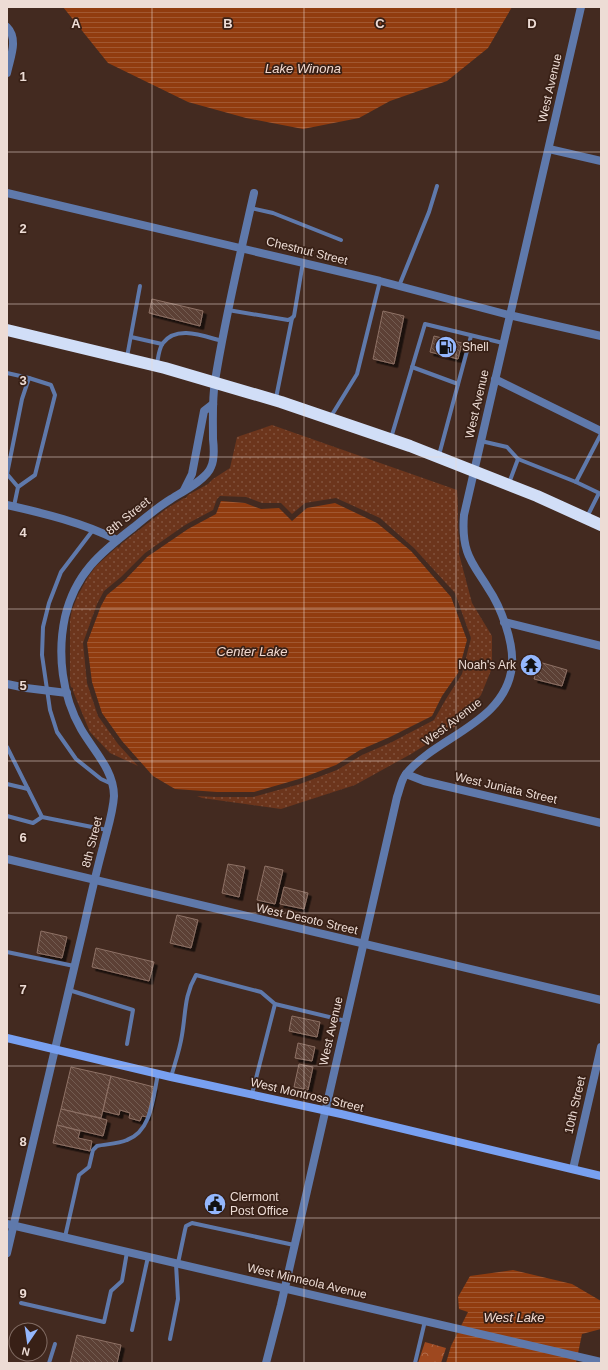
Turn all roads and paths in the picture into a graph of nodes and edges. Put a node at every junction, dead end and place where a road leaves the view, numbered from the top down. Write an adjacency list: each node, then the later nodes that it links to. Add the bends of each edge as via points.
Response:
1 (581, 7): 4 (street, West Avenue)
2 (10, 29): 3 (street, via 14,40)
3 (7, 73)
4 (549, 149): 5 (street); 17 (street, West Avenue)
5 (601, 160)
6 (437, 186): 15 (lane)
7 (7, 193): 11 (street, Chestnut Street)
8 (254, 193): 9 (street, 8th Street)
9 (251, 208): 10 (lane, via 273,213); 11 (street, 8th Street)
10 (341, 240)
11 (242, 248): 12 (street, Chestnut Street); 16 (street, 8th Street)
12 (303, 262): 13 (street, Chestnut Street); 18 (lane)
13 (380, 281): 15 (street, Chestnut Street); 36 (lane, via 357,374)
14 (140, 286): 22 (lane)
15 (399, 286): 17 (street, Chestnut Street)
16 (228, 310): 18 (lane, via 288,320); 23 (street, 8th Street)
17 (509, 315): 21 (street, Chestnut Street); 25 (street, West Avenue)
18 (292, 318): 34 (lane)
19 (7, 330): 26 (highway)
20 (471, 336): 25 (lane); 28 (lane, via 425,324); 33 (lane)
21 (601, 336)
22 (131, 337): 24 (lane); 26 (lane)
23 (222, 341): 24 (lane, via 180,333 171,335); 32 (street, 8th Street)
24 (162, 344): 27 (lane)
25 (503, 344): 31 (street, West Avenue)
26 (126, 359): 27 (highway)
27 (156, 366): 32 (highway)
28 (412, 367): 33 (lane); 38 (lane)
29 (7, 373): 30 (lane)
30 (29, 378): 45 (lane, via 22,399 7,474); 45 (lane, via 51,385 55,395 35,475)
31 (495, 379): 37 (street); 39 (street, West Avenue)
32 (214, 382): 34 (highway); 35 (street, 8th Street)
33 (458, 384): 40 (lane)
34 (276, 400): 36 (highway)
35 (213, 404): 46 (street, via 204,411 192,474); 46 (street, 8th Street, via 214,455 211,468 206,476)
36 (330, 418): 38 (highway)
37 (601, 433): 43 (lane)
38 (390, 439): 40 (highway)
39 (481, 441): 41 (lane, via 507,447); 42 (street, West Avenue)
40 (439, 457): 42 (highway)
41 (518, 459): 43 (lane); 44 (lane)
42 (474, 471): 44 (highway); 53 (street, West Avenue, via 464,515 464,541 467,552 496,601)
43 (576, 482): 47 (lane)
44 (508, 485): 49 (highway)
45 (18, 487): 48 (lane)
46 (184, 491): 52 (street, 8th Street)
47 (600, 493): 49 (lane)
48 (10, 506): 51 (street)
49 (586, 518): 50 (highway)
50 (601, 525)
51 (93, 529): 52 (street); 56 (lane, via 61,572 49,603 43,627 42,655)
52 (117, 540): 57 (street, 8th Street, via 84,573 73,592 66,612 60,646)
53 (504, 622): 54 (street); 60 (street, West Avenue, via 512,651 512,666 510,677 499,699 473,724 429,754)
54 (601, 646)
55 (7, 684): 56 (street)
56 (47, 692): 57 (street); 62 (lane, via 57,732 64,743 84,766 100,779)
57 (67, 693): 62 (street, 8th Street, via 80,728 101,759)
58 (7, 747): 59 (lane)
59 (9, 754): 63 (lane)
60 (406, 774): 66 (street, West Juniata Street, via 424,782); 70 (street, West Avenue, via 397,797)
61 (7, 784): 63 (lane)
62 (113, 784): 67 (street, 8th Street, via 114,797)
63 (28, 789): 65 (lane)
64 (7, 816): 65 (lane, via 33,823)
65 (42, 817): 67 (lane)
66 (601, 822)
67 (107, 830): 69 (street, 8th Street)
68 (7, 860): 69 (street, West Desoto Street)
69 (94, 880): 70 (street, West Desoto Street); 72 (street, 8th Street)
70 (364, 945): 74 (street, West Desoto Street); 76 (street, West Avenue)
71 (7, 952): 72 (lane)
72 (74, 966): 73 (street, 8th Street)
73 (69, 990): 78 (lane, via 133,1010); 80 (street, 8th Street)
74 (601, 1000)
75 (274, 1004): 76 (lane); 82 (lane, via 261,992 196,975 185,1004 182,1035); 83 (lane)
76 (346, 1021): 84 (street, West Avenue)
77 (7, 1038): 80 (street, West Montrose Street)
78 (126, 1044)
79 (601, 1047): 85 (street, 10th Street)
80 (55, 1050): 81 (street, West Montrose Street); 87 (street, 8th Street)
81 (158, 1074): 82 (street, West Montrose Street); 88 (lane, via 148,1120 142,1131 126,1140 96,1146 93,1150 89,1167 79,1175)
82 (171, 1077): 83 (street, West Montrose Street)
83 (252, 1094): 84 (street, West Montrose Street)
84 (325, 1111): 85 (street, West Montrose Street); 89 (street, West Avenue)
85 (573, 1169): 86 (street, West Montrose Street)
86 (601, 1176)
87 (10, 1225): 88 (street, West Minneola Avenue); 91 (street, 8th Street)
88 (65, 1238): 90 (street, West Minneola Avenue)
89 (294, 1245): 93 (lane, via 192,1223 186,1226); 94 (street, West Avenue)
90 (127, 1252): 92 (street, West Minneola Avenue); 95 (lane, via 122,1281 111,1290 104,1322)
91 (7, 1253)
92 (148, 1256): 93 (street, West Minneola Avenue); 97 (lane)
93 (177, 1263): 94 (street, West Minneola Avenue); 98 (lane, via 178,1298)
94 (284, 1288): 96 (street, West Minneola Avenue); 102 (street, West Avenue)
95 (20, 1303)
96 (425, 1321): 100 (street, West Minneola Avenue); 103 (lane)
97 (132, 1330)
98 (170, 1339)
99 (55, 1344): 101 (lane)
100 (601, 1362)
101 (49, 1363)
102 (266, 1363)
103 (415, 1363)

